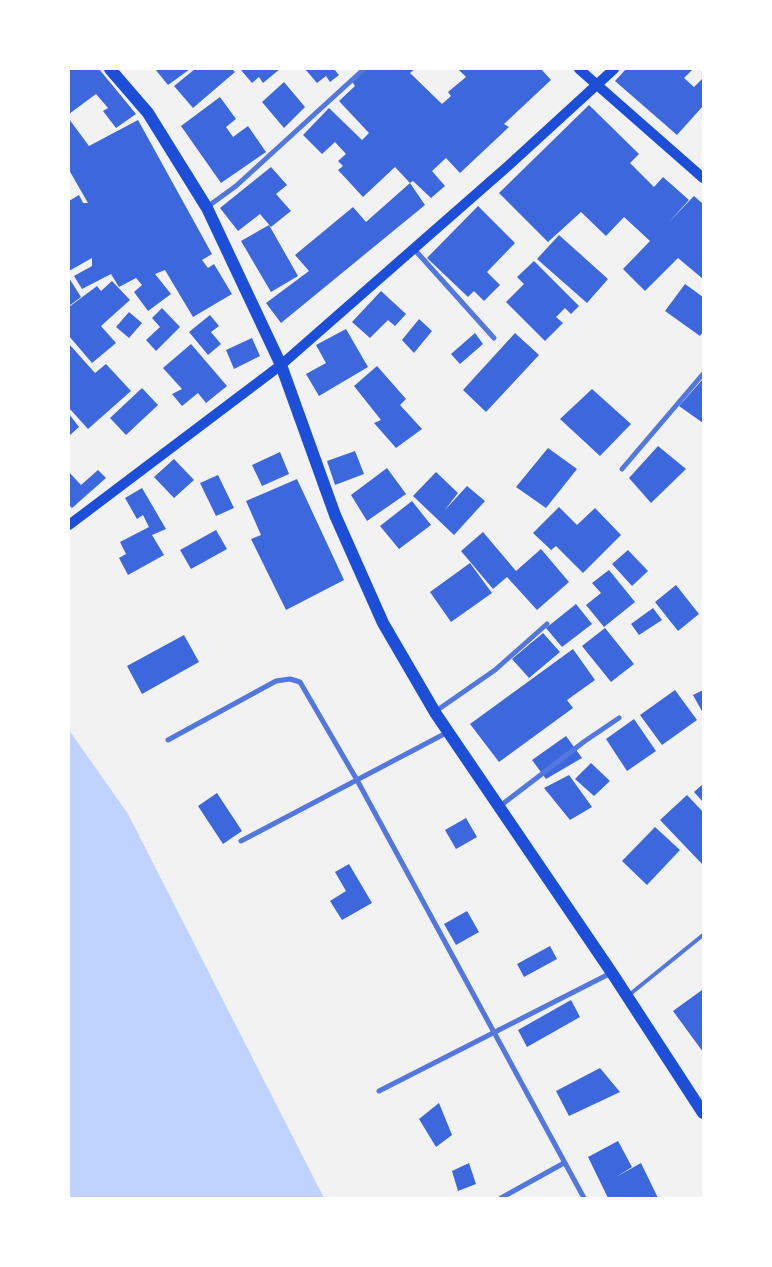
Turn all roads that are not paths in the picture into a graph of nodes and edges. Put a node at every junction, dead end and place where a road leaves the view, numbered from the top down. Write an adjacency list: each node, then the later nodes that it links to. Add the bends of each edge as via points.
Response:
1 (110, 69): 7 (main road, via 148,113)
2 (364, 69): 7 (street, via 243,180)
3 (579, 69): 5 (main road)
4 (614, 69): 5 (main road)
5 (596, 85): 6 (main road); 8 (main road)
6 (703, 178)
7 (207, 208): 10 (main road)
8 (413, 248): 9 (street); 10 (main road)
9 (494, 338)
10 (281, 365): 13 (main road); 15 (main road, via 335,515 379,614)
11 (703, 374): 12 (street)
12 (622, 469)
13 (69, 525)
14 (547, 624): 15 (street, via 495,670)
15 (436, 711): 17 (main road)
16 (619, 718): 20 (street)
17 (449, 732): 19 (street); 20 (main road)
18 (168, 740): 19 (street, via 276,681 290,679 300,682)
19 (357, 780): 21 (street); 25 (street)
20 (498, 808): 23 (main road)
21 (241, 841)
22 (703, 935): 24 (lane)
23 (612, 973): 24 (main road); 25 (street)
24 (626, 997): 27 (main road)
25 (493, 1034): 26 (street); 28 (street)
26 (379, 1091)
27 (703, 1113)
28 (564, 1163): 29 (street); 30 (street)
29 (501, 1198)
30 (584, 1198)

